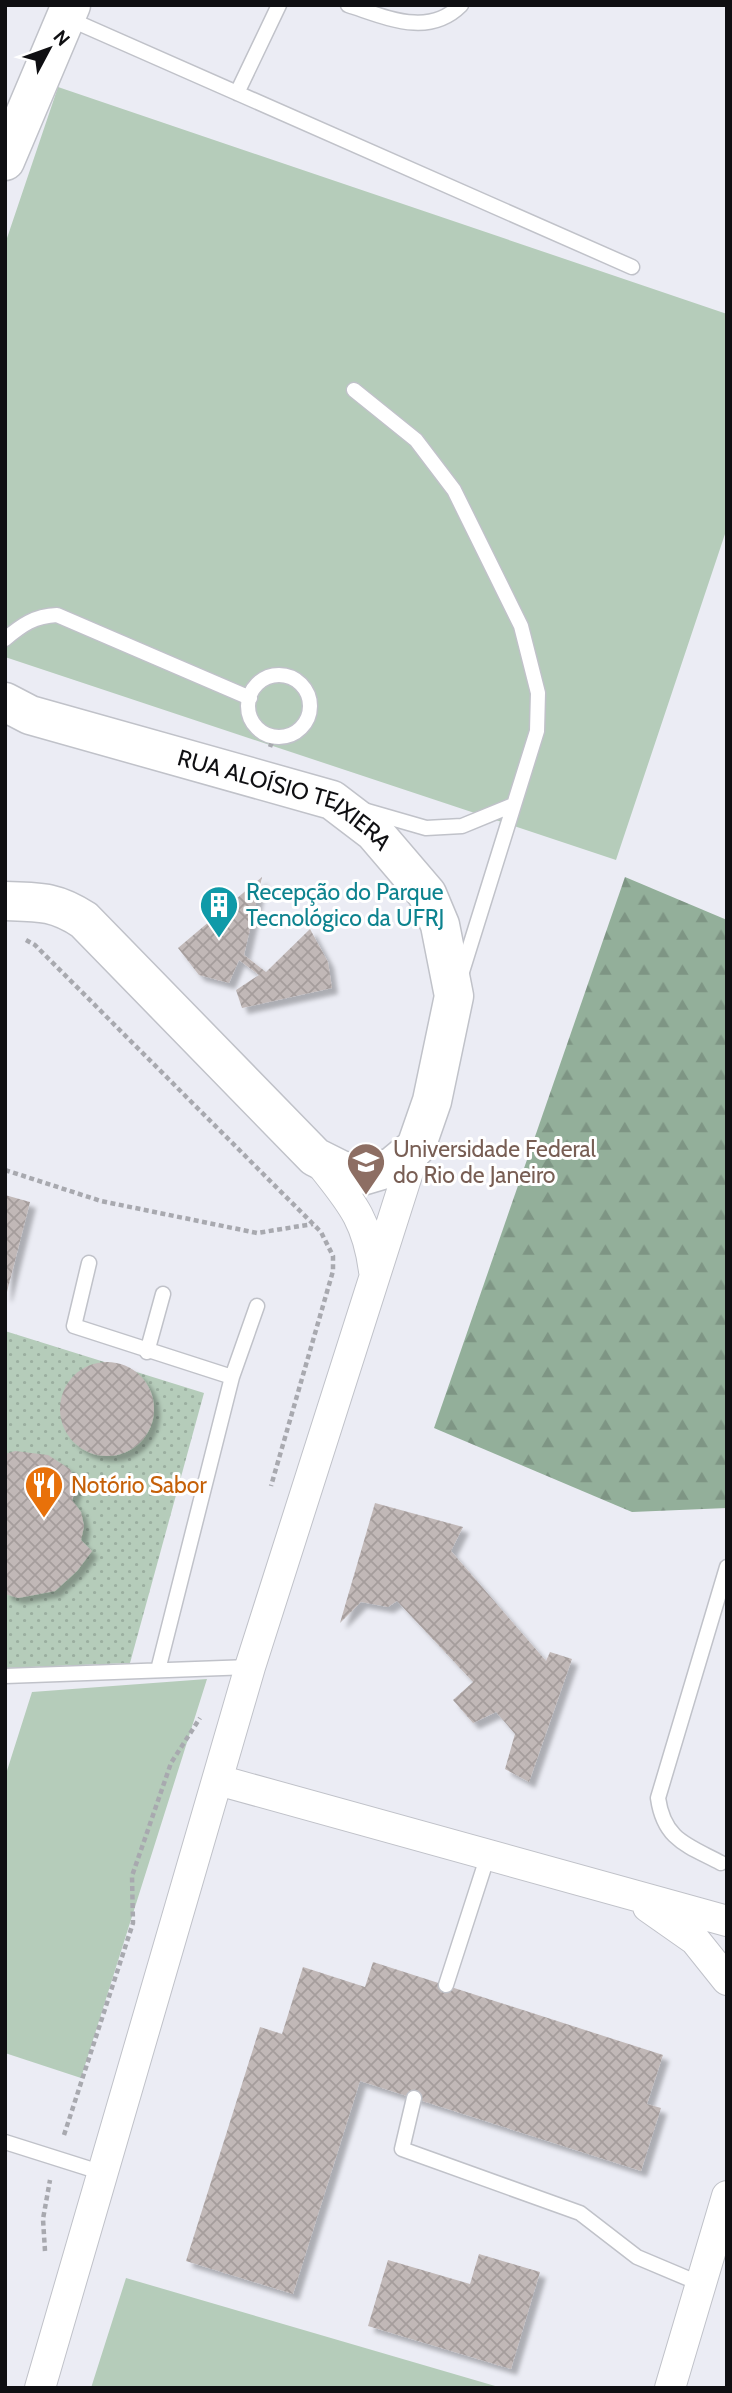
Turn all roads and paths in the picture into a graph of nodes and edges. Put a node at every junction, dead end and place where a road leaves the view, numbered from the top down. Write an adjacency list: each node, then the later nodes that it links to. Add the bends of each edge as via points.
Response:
1 (279, 5): 5 (lane)
2 (348, 5): 3 (lane, via 401,22 440,22)
3 (461, 5)
4 (68, 11): 5 (lane); 6 (street)
5 (237, 93): 7 (lane)
6 (5, 161)
7 (632, 267)
8 (354, 390): 13 (lane, via 416,440 454,490 521,626 538,693 537,731)
9 (5, 639): 10 (lane, via 23,623 57,615)
10 (250, 698): 10 (lane, via 256,727 274,737 294,734 308,719 309,698 290,677 261,681)
11 (13, 711): 12 (street, RUA ALOÍSIO TEIXIERA)
12 (332, 800): 13 (lane, via 426,828 462,825); 15 (street, RUA ALOÍSIO TEIXIERA, via 374,832 427,894 440,925)
13 (513, 805): 15 (lane)
14 (5, 901): 17 (street, via 47,902 84,920)
15 (454, 996): 16 (street, RUA ALOÍSIO TEIXIERA, via 432,1101)
16 (416, 1147): 17 (street, via 392,1167 365,1175); 21 (street)
17 (315, 1157): 21 (street, via 362,1221)
18 (5, 1170): 19 (path, via 101,1200 257,1234)
19 (313, 1224)
20 (89, 1263): 24 (lane, via 74,1326)
21 (374, 1275): 27 (street)
22 (163, 1294): 24 (lane)
23 (257, 1306): 25 (lane)
24 (147, 1352): 25 (lane)
25 (232, 1377): 28 (lane)
26 (727, 1567): 32 (lane, via 658,1798 661,1820 678,1840)
27 (250, 1667): 28 (lane); 30 (street)
28 (158, 1670): 29 (lane)
29 (5, 1676)
30 (218, 1780): 31 (street); 39 (street)
31 (488, 1855): 33 (street); 36 (lane)
32 (721, 1864)
33 (634, 1897): 34 (street); 35 (street, via 695,1940)
34 (727, 1921)
35 (727, 1980)
36 (446, 1985)
37 (414, 2098): 41 (lane, via 402,2149 580,2213 637,2257)
38 (5, 2142): 39 (lane)
39 (103, 2173): 42 (street)
40 (727, 2196): 41 (street)
41 (701, 2284): 43 (street)
42 (40, 2388)
43 (670, 2388)

